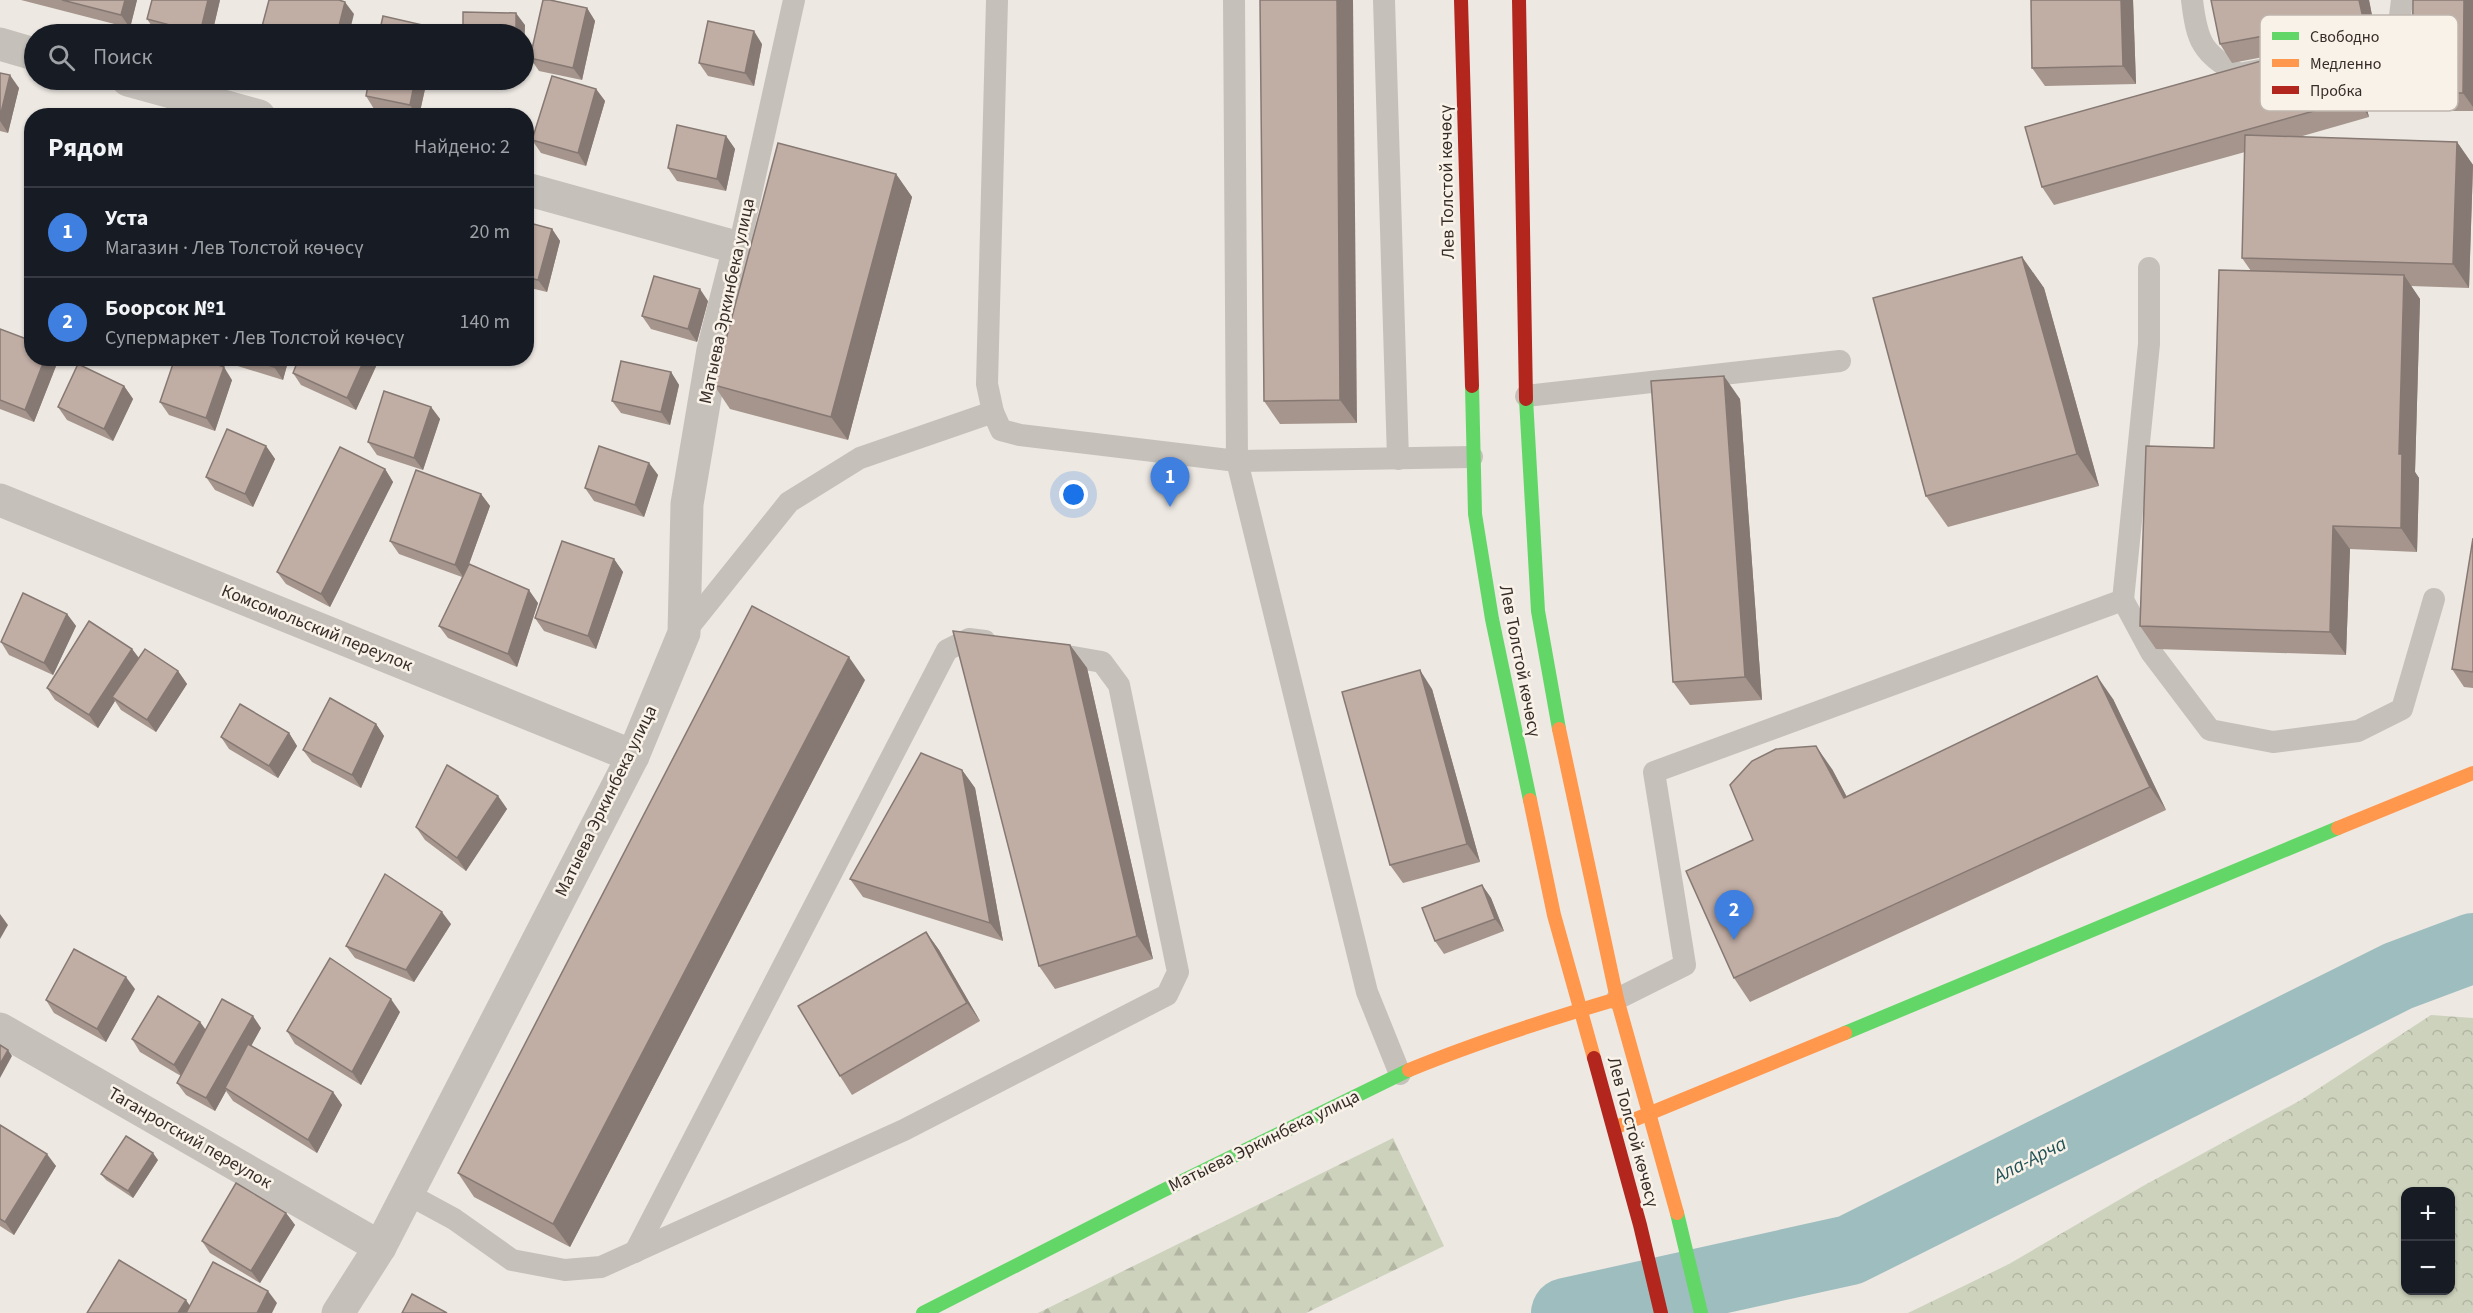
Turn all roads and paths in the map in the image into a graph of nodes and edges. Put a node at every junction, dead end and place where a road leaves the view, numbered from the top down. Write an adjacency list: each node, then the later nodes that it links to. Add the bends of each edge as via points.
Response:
1 (794, 0): 16 (lane, Матыева Эркинбека улица)
2 (997, 0): 20 (lane, via 987,384)
3 (1234, 0): 23 (lane)
4 (1384, 0): 22 (lane)
5 (1461, 0): 21 (main road, Лев Толстой көчөсү)
6 (1519, 0): 19 (main road, Лев Толстой көчөсү)
7 (2192, 0): 12 (lane, via 2196,32 2214,60 2239,74)
8 (2402, 0): 9 (lane)
9 (2400, 15)
10 (0, 44): 11 (street)
11 (24, 51)
12 (2260, 70)
13 (164, 90): 14 (street)
14 (230, 108)
15 (534, 191): 16 (street)
16 (739, 248): 27 (street, Матыева Эркинбека улица, via 712,350 687,504)
17 (2149, 268): 26 (lane, via 2149,344)
18 (1840, 361): 19 (lane)
19 (1526, 396): 30 (main road, Лев Толстой көчөсү, via 1538,611 1566,770)
20 (993, 412): 23 (lane, via 1001,430 1020,435); 27 (lane, via 860,458 789,502)
21 (1472, 457): 22 (lane); 31 (main road, Лев Толстой көчөсү, via 1475,514 1495,631 1554,915)
22 (1398, 459): 23 (lane)
23 (1237, 461): 33 (lane, via 1367,992)
24 (0, 500): 28 (street, Комсомольский переулок)
25 (2434, 599): 26 (lane, via 2402,709 2358,731 2272,742 2210,730 2151,652)
26 (2123, 600): 30 (lane, via 1654,772 1684,965)
27 (684, 633): 28 (street, Матыева Эркинбека улица)
28 (633, 756): 36 (street, Матыева Эркинбека улица)
29 (2473, 773): 34 (main road)
30 (1617, 999): 31 (main road, Матыева Эркинбека улица); 34 (main road, Лев Толстой көчөсү)
31 (1580, 1010): 33 (main road, Матыева Эркинбека улица, via 1465,1047); 35 (main road, Лев Толстой көчөсү)
32 (0, 1029): 37 (street, Таганрогский переулок)
33 (1400, 1074): 40 (main road, Матыева Эркинбека улица)
34 (1649, 1114): 35 (main road); 42 (main road, Лев Толстой көчөсү)
35 (1614, 1128): 41 (main road, Лев Толстой көчөсү)
36 (406, 1193): 37 (street, Матыева Эркинбека улица); 38 (lane, via 512,1260 565,1270 601,1267)
37 (380, 1247): 39 (street, Матыева Эркинбека улица)
38 (635, 1252): 38 (lane, via 904,1130 1167,995 1178,972 1119,685 1102,662 969,639 947,650)
39 (338, 1313)
40 (923, 1313)
41 (1661, 1313)
42 (1701, 1313)

